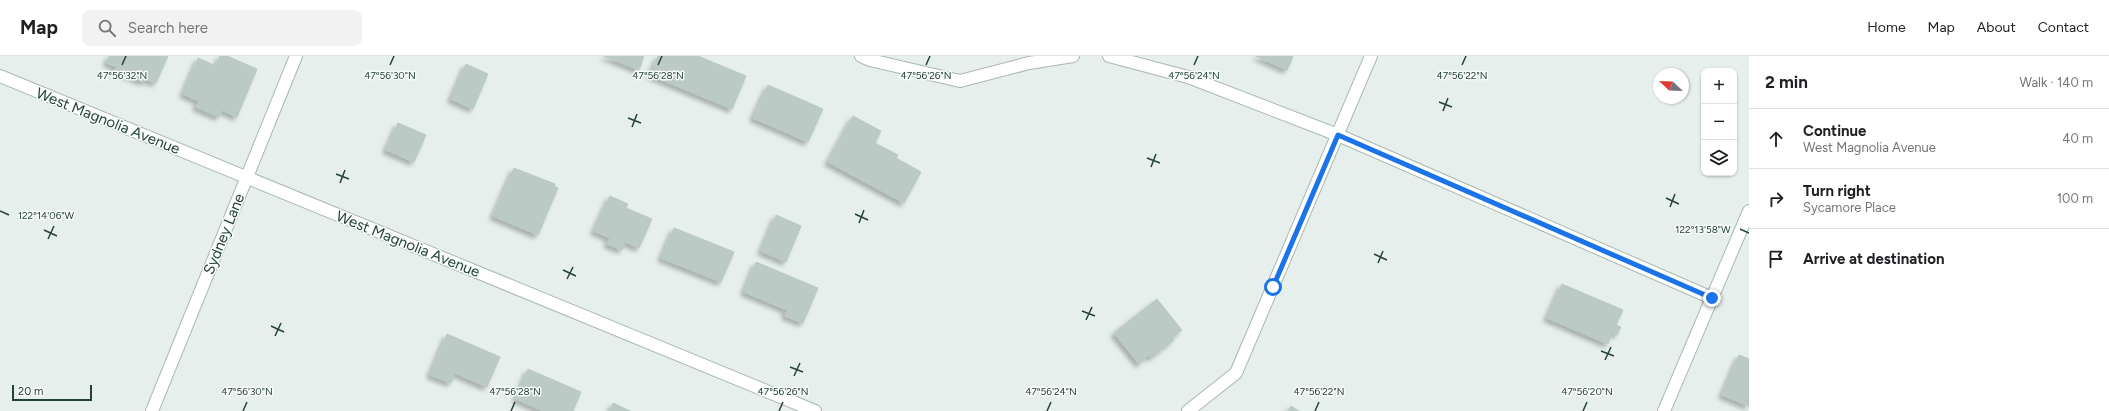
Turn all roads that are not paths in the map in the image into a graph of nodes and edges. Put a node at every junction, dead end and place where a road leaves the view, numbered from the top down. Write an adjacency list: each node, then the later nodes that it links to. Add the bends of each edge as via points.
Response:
1 (296, 56): 8 (street, Sydney Lane)
2 (861, 56): 3 (street, via 960,81 1029,63)
3 (1073, 56)
4 (1109, 56): 7 (street, via 1188,77)
5 (1372, 56): 7 (street)
6 (0, 76): 8 (street, West Magnolia Avenue)
7 (1338, 135): 10 (street); 13 (street, via 1236,373)
8 (247, 178): 11 (street, Sydney Lane); 12 (street, West Magnolia Avenue)
9 (1749, 211): 10 (street)
10 (1712, 298): 14 (street)
11 (152, 411)
12 (815, 411)
13 (1188, 411)
14 (1664, 411)

